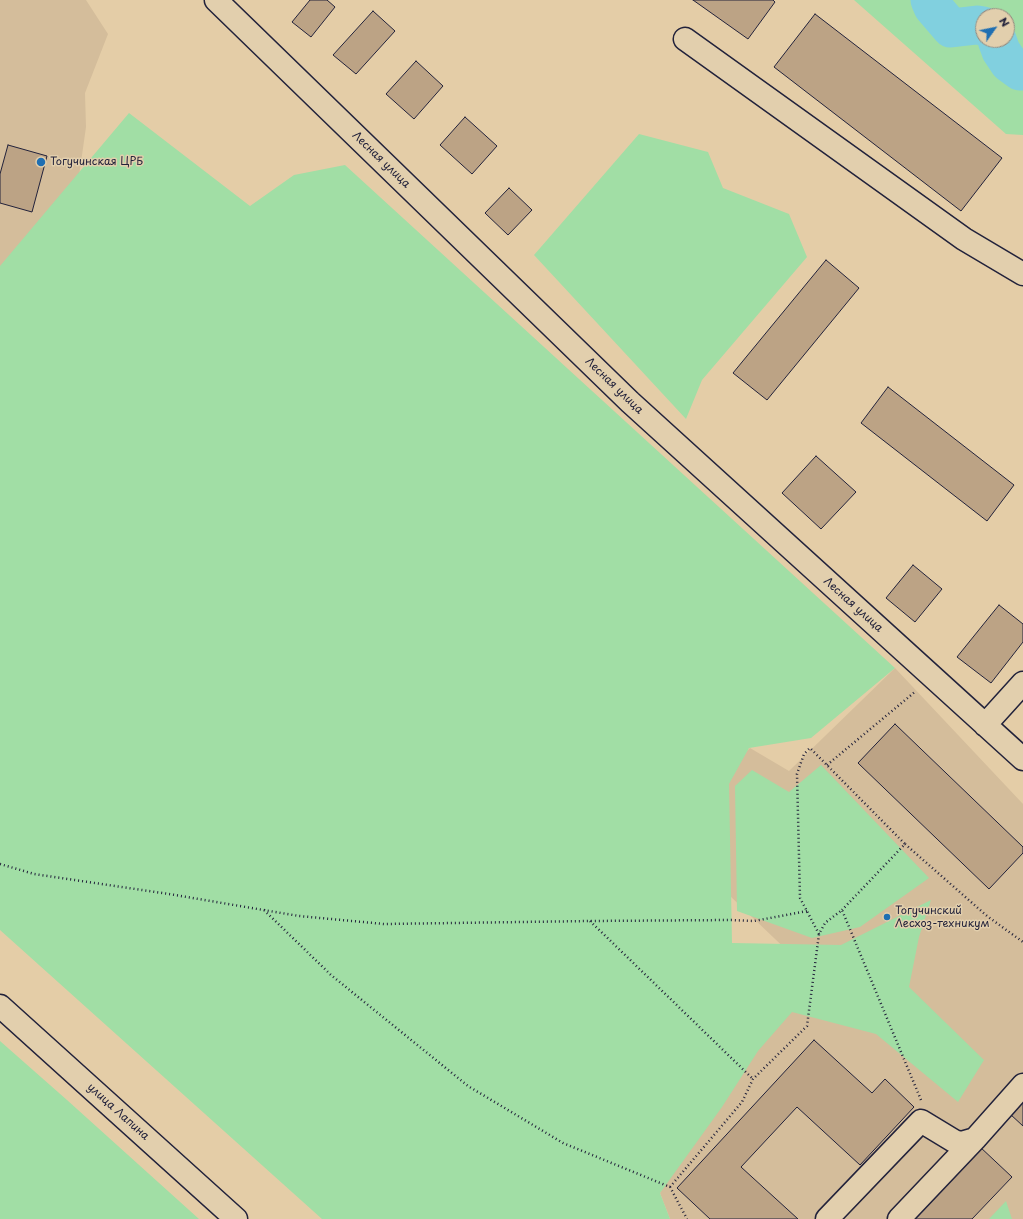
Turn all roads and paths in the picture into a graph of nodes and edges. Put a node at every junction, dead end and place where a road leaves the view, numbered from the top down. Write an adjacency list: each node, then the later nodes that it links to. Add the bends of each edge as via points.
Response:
1 (216, 0): 4 (street, Лесная улица, via 630,402)
2 (685, 39): 3 (street, via 964,239)
3 (1023, 274)
4 (932, 677): 6 (street, Лесная улица); 8 (path)
5 (1023, 683): 6 (street)
6 (985, 725): 7 (street, Лесная улица)
7 (1023, 759)
8 (827, 765): 9 (path); 13 (path, via 810,748 804,754 797,774 800,898)
9 (905, 844): 12 (path); 16 (path, via 987,916)
10 (0, 864): 11 (path, via 34,874)
11 (264, 910): 14 (path, via 384,924); 22 (path, via 330,975 468,1086 563,1142)
12 (842, 910): 15 (path, via 825,923); 20 (path, via 922,1102)
13 (807, 911): 14 (path, via 754,921); 15 (path)
14 (590, 920): 18 (path)
15 (819, 934): 18 (path, via 807,1026)
16 (1023, 942)
17 (0, 1006): 23 (street, улица Лапина)
18 (753, 1079): 22 (path, via 742,1102)
19 (1023, 1085): 21 (street)
20 (921, 1121): 21 (street, via 954,1141 961,1143); 25 (street)
21 (975, 1139): 26 (street)
22 (670, 1187): 24 (path)
23 (236, 1219)
24 (687, 1219)
25 (827, 1219)
26 (899, 1219)

